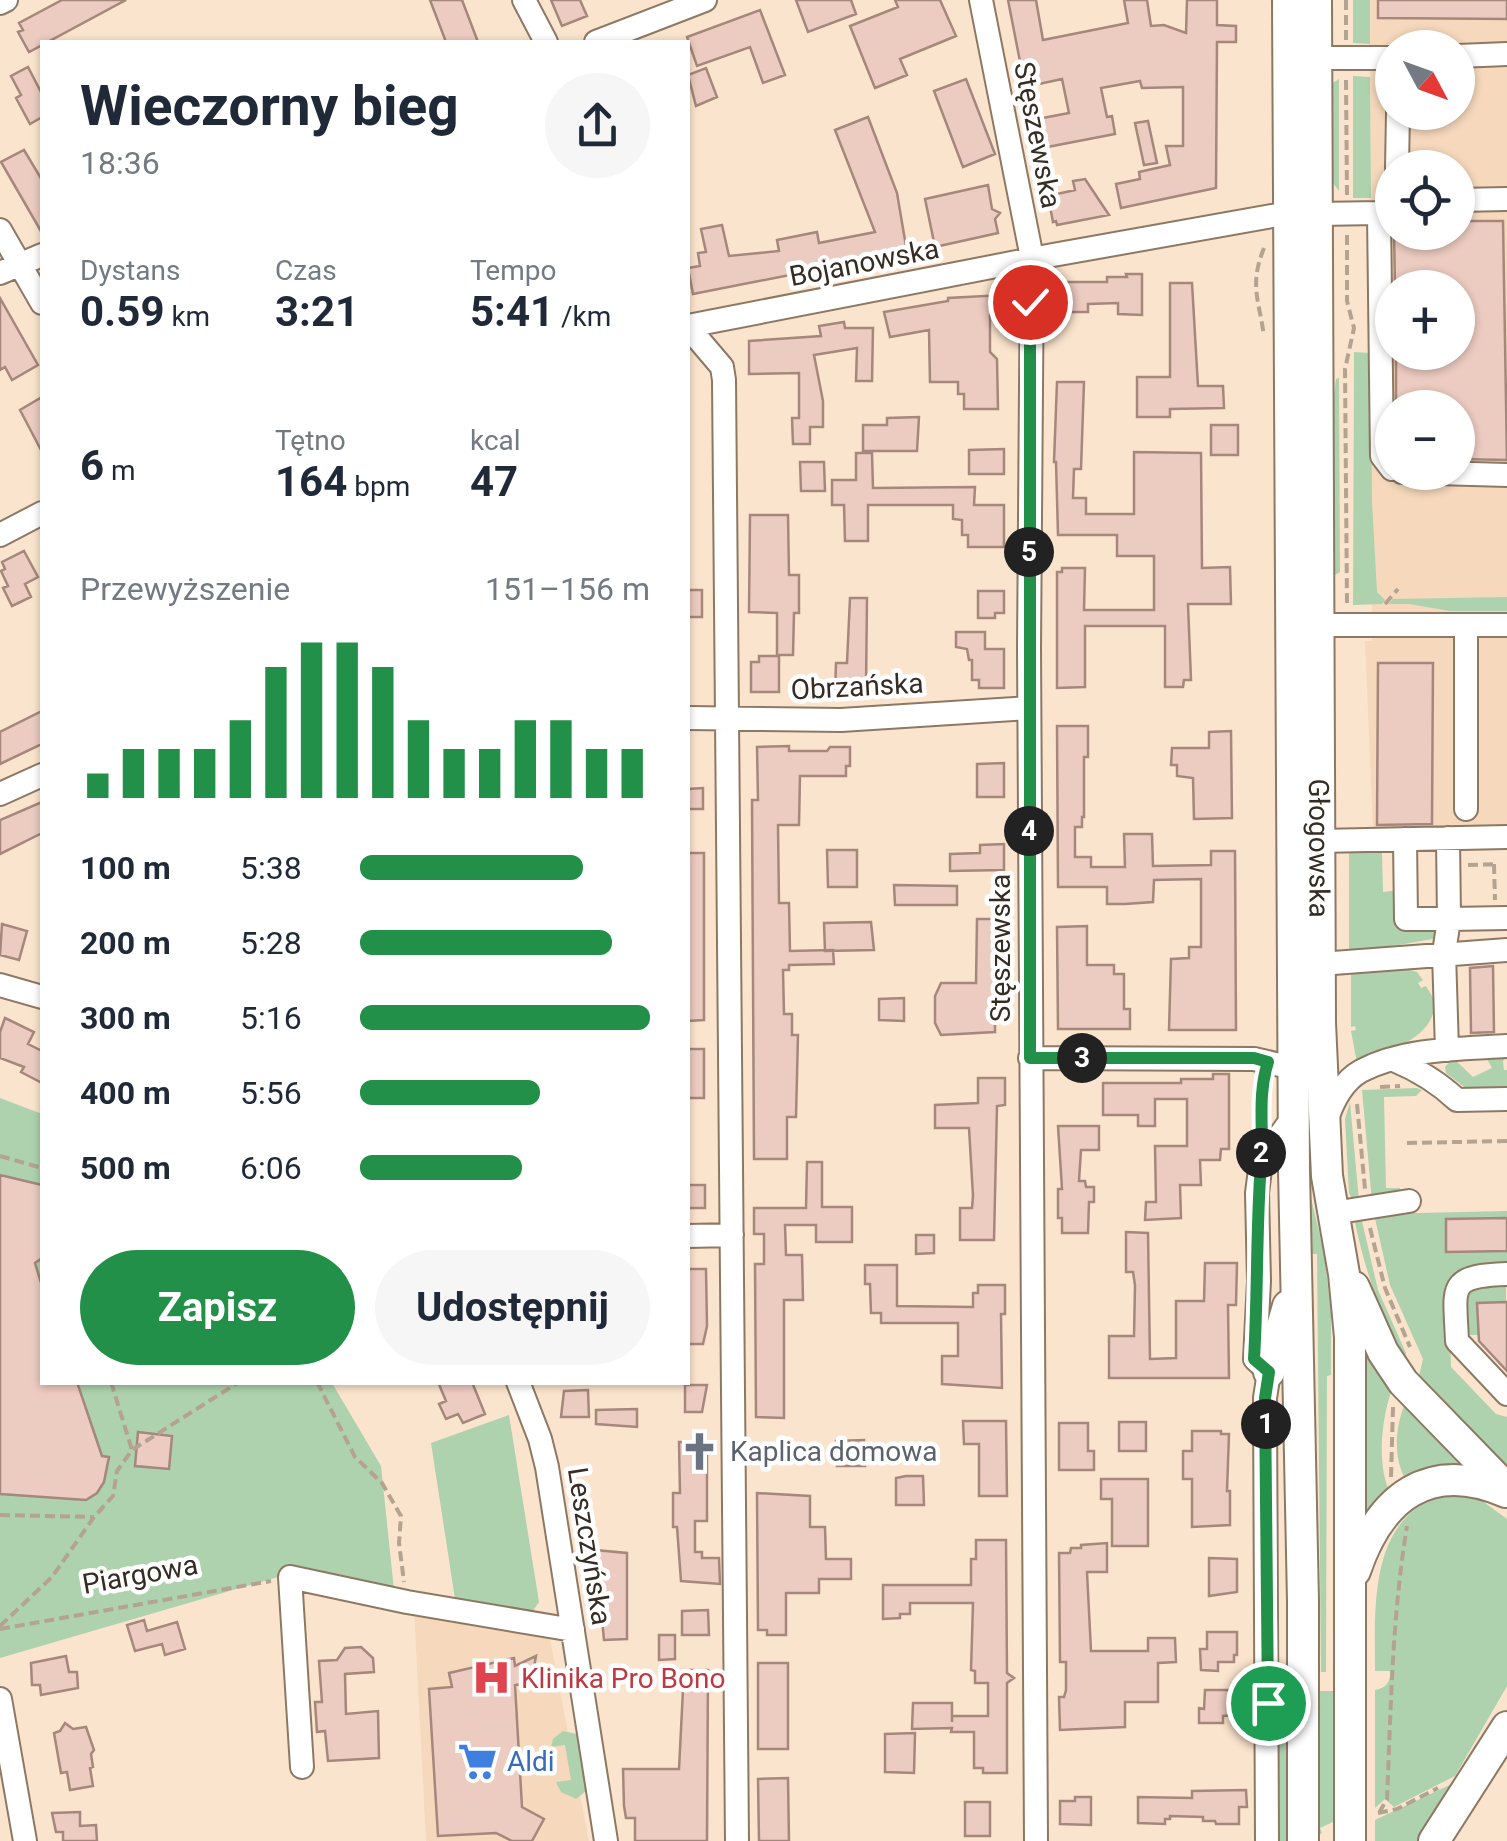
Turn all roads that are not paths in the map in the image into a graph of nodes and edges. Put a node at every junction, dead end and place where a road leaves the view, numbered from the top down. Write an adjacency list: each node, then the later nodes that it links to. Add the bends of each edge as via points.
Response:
1 (524, 0): 6 (street)
2 (705, 0): 7 (street)
3 (981, 0): 19 (street, Stęszewska)
4 (1288, 0): 15 (main road, Głogowska)
5 (1316, 0): 10 (main road, Głogowska)
6 (545, 40)
7 (601, 40)
8 (1507, 54): 9 (street)
9 (1475, 55)
10 (1331, 58): 11 (street); 15 (main road, Głogowska)
11 (1375, 58)
12 (1507, 199): 13 (street)
13 (1475, 200)
14 (1375, 211): 15 (street, Bojanowska)
15 (1305, 214): 19 (street, Bojanowska); 29 (main road, Głogowska)
16 (0, 230): 20 (street)
17 (1385, 250): 24 (street)
18 (40, 255): 20 (street)
19 (1032, 258): 22 (street, Bojanowska); 32 (street, Stęszewska)
20 (10, 268): 21 (street)
21 (40, 301)
22 (690, 327)
23 (690, 329): 34 (street, via 722,366 724,380)
24 (1383, 390)
25 (1475, 474): 26 (street)
26 (1507, 475)
27 (40, 514): 28 (street)
28 (0, 535)
29 (1319, 625): 30 (street); 41 (main road, Głogowska); 53 (main road, Głogowska)
30 (1466, 625): 31 (street); 37 (street)
31 (1507, 625)
32 (1029, 708): 34 (street, Obrzańska, via 841,720); 51 (street, Stęszewska)
33 (690, 718): 34 (street, Obrzańska)
34 (725, 719): 59 (street)
35 (40, 775): 36 (street)
36 (0, 794)
37 (1466, 809)
38 (1507, 837): 39 (street)
39 (1448, 838): 40 (street); 43 (street)
40 (1405, 839): 41 (street); 43 (street, via 1406,919)
41 (1320, 841): 46 (main road, Głogowska)
42 (1507, 918): 43 (street)
43 (1449, 919): 45 (street)
44 (1507, 950): 45 (street)
45 (1444, 953): 46 (street); 50 (street)
46 (1320, 964): 56 (main road, Głogowska)
47 (0, 985): 48 (street)
48 (40, 995)
49 (1507, 1046): 50 (street)
50 (1447, 1050): 52 (street)
51 (1030, 1058): 53 (street, via 1254,1058); 76 (street, Stęszewska)
52 (1394, 1060): 54 (street, via 1457,1100); 56 (street, via 1352,1078)
53 (1280, 1065): 55 (main road, Głogowska)
54 (1507, 1099)
55 (1293, 1117): 62 (main road, Głogowska); 63 (street, via 1262,1162 1257,1192 1254,1359)
56 (1324, 1131): 58 (main road, Głogowska)
57 (1409, 1201): 58 (street, via 1367,1209)
58 (1336, 1227): 66 (main road, via 1393,1370); 67 (main road, Głogowska, via 1350,1342)
59 (732, 1235): 60 (street); 75 (street)
60 (690, 1236)
61 (1507, 1274): 65 (street, via 1474,1275 1456,1295 1457,1341)
62 (1296, 1280): 63 (main road); 78 (main road, Głogowska)
63 (1269, 1372): 77 (street)
64 (519, 1385): 68 (street, Leszczyńska, via 544,1456)
65 (1507, 1394)
66 (1507, 1491): 67 (main road, via 1455,1479 1408,1491 1371,1535)
67 (1348, 1598): 79 (main road, Głogowska, bridge)
68 (573, 1630): 72 (street, via 290,1577); 74 (street, Leszczyńska)
69 (0, 1699): 71 (street)
70 (1507, 1727): 80 (main road)
71 (3, 1737): 73 (street)
72 (302, 1767)
73 (25, 1841)
74 (606, 1841)
75 (736, 1841)
76 (1036, 1841)
77 (1267, 1841)
78 (1302, 1841)
79 (1350, 1841)
80 (1434, 1841)

